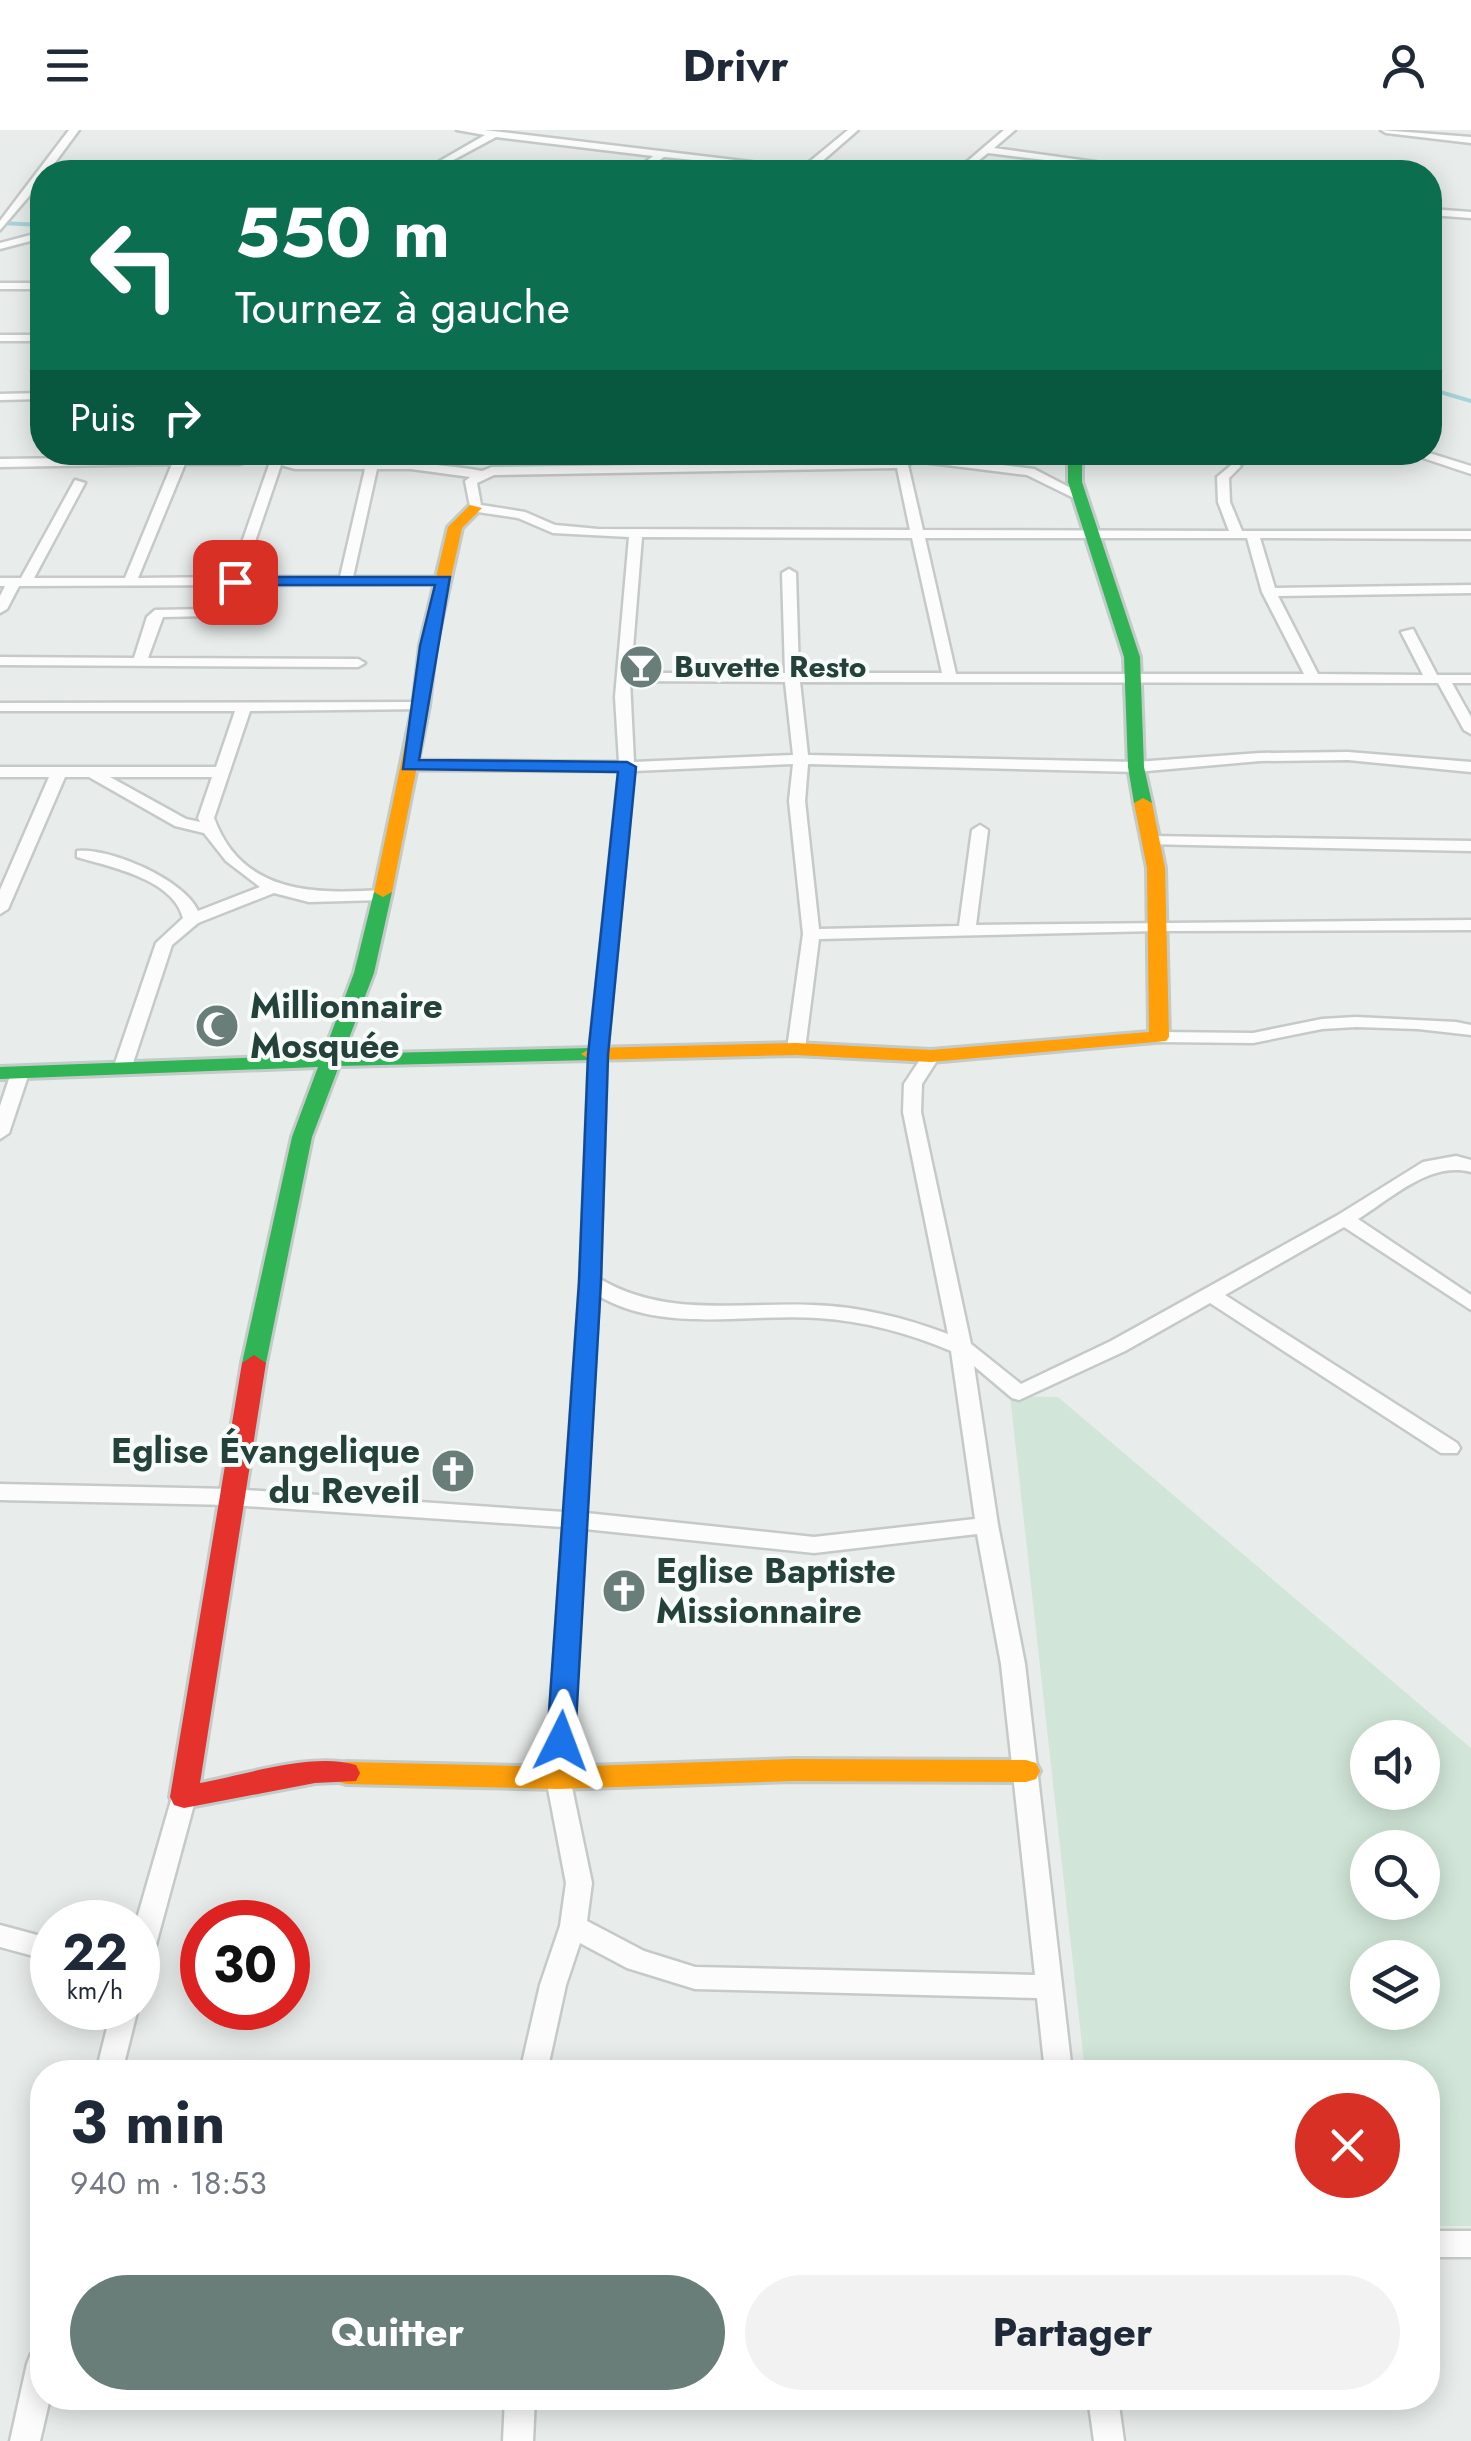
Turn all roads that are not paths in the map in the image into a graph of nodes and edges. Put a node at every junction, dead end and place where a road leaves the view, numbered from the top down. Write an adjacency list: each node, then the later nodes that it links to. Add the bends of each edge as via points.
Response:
1 (74, 130): 10 (street)
2 (462, 130): 6 (street)
3 (853, 130): 14 (street)
4 (1010, 130): 8 (street)
5 (1386, 130): 7 (street)
6 (497, 132): 9 (street); 11 (street)
7 (1471, 140)
8 (988, 150): 15 (street); 16 (street)
9 (662, 154): 12 (street); 13 (street)
10 (53, 160)
11 (447, 160)
12 (654, 160)
13 (712, 160)
14 (817, 160)
15 (975, 160)
16 (1068, 160)
17 (30, 190): 20 (street)
18 (1442, 213): 19 (street)
19 (1471, 215)
20 (0, 227)
21 (30, 238): 22 (street)
22 (0, 246)
23 (0, 286): 24 (street)
24 (30, 286)
25 (0, 338): 26 (street)
26 (30, 338)
27 (30, 397): 28 (street)
28 (0, 398)
29 (1442, 461): 45 (street)
30 (0, 463): 31 (street)
31 (30, 463)
32 (178, 465): 59 (street)
33 (275, 465): 60 (street)
34 (307, 465): 35 (street)
35 (344, 465)
36 (372, 465): 57 (street)
37 (411, 465): 46 (street)
38 (730, 465): 44 (street)
39 (873, 465): 44 (street)
40 (902, 465): 53 (street)
41 (984, 465): 48 (street, via 1030,472)
42 (1074, 465): 48 (street)
43 (1235, 466): 52 (street, via 1223,478 1224,502)
44 (730, 470): 46 (street)
45 (1471, 470)
46 (479, 474): 49 (street, via 470,481)
47 (79, 483): 58 (street)
48 (1080, 496): 54 (street)
49 (475, 508): 50 (street, via 553,529); 56 (street, via 455,527)
50 (636, 534): 53 (street); 69 (street)
51 (1471, 534): 52 (street)
52 (1245, 535): 54 (street); 62 (street)
53 (918, 536): 54 (street); 72 (street)
54 (1094, 536): 71 (street, via 1132,657)
55 (789, 573): 70 (street)
56 (444, 580): 57 (street); 77 (street)
57 (346, 581): 60 (street)
58 (13, 582): 59 (street); 63 (street)
59 (130, 582): 60 (street)
60 (235, 582)
61 (1471, 589): 62 (street)
62 (1270, 592): 75 (street)
63 (0, 609)
64 (255, 612): 66 (street, via 160,613)
65 (1408, 632): 73 (street)
66 (140, 660): 67 (street); 68 (street)
67 (0, 661)
68 (358, 662)
69 (624, 677): 70 (street); 83 (street)
70 (792, 678): 72 (street); 80 (street)
71 (1131, 678): 72 (street); 75 (street); 84 (street)
72 (950, 679)
73 (1438, 679): 74 (street); 75 (street); 79 (street)
74 (1471, 679)
75 (1314, 680)
76 (244, 706): 77 (street); 78 (street); 88 (street)
77 (422, 706): 81 (street)
78 (0, 707)
79 (1471, 730)
80 (800, 759): 83 (street); 84 (street); 101 (street, via 797,801)
81 (409, 766): 83 (street); 95 (street)
82 (1471, 766): 84 (street, via 1348,756)
83 (627, 767): 105 (street)
84 (1136, 767): 91 (street)
85 (0, 772): 86 (street)
86 (58, 772): 87 (street); 96 (street)
87 (92, 772): 88 (street); 89 (street, via 181,823)
88 (224, 772): 89 (street, via 206,818)
89 (209, 829): 94 (street, via 229,856)
90 (980, 830): 100 (street)
91 (1151, 842): 92 (street); 99 (street)
92 (1471, 846)
93 (83, 854): 97 (street, via 139,870 188,904)
94 (269, 888): 95 (street, via 321,898); 97 (street)
95 (382, 895): 107 (street, via 364,972)
96 (0, 909)
97 (192, 919): 108 (street, via 159,950)
98 (1471, 925): 99 (street)
99 (1156, 926): 100 (street); 103 (street)
100 (966, 930): 101 (street)
101 (811, 934): 104 (street)
102 (1471, 1030): 103 (street, via 1346,1023 1247,1038)
103 (1159, 1037): 106 (street)
104 (796, 1049): 105 (street); 106 (street)
105 (598, 1055): 107 (street); 113 (street)
106 (930, 1056): 116 (street, via 913,1084 912,1112)
107 (329, 1061): 108 (street); 119 (street, via 302,1137)
108 (123, 1066): 109 (street)
109 (10, 1073): 110 (street)
110 (0, 1133)
111 (1471, 1166): 112 (street, via 1430,1166)
112 (1345, 1220): 114 (street); 115 (street)
113 (590, 1282): 116 (street, via 625,1303 843,1313); 120 (street)
114 (1210, 1294): 116 (street, via 1019,1393); 117 (street)
115 (1471, 1304)
116 (960, 1347): 121 (street)
117 (1448, 1448)
118 (0, 1492): 119 (street)
119 (231, 1497): 120 (street); 124 (street)
120 (574, 1520): 121 (street, via 814,1545); 123 (street)
121 (987, 1525): 122 (street)
122 (1026, 1771): 123 (street); 129 (street)
123 (558, 1778): 124 (street, via 315,1772); 126 (street, via 579,1883)
124 (184, 1798): 125 (street)
125 (156, 1900)
126 (573, 1926): 129 (street, via 636,1960 696,1978); 132 (street)
127 (0, 1936): 128 (street)
128 (30, 1944)
129 (1048, 1987): 133 (street)
130 (116, 2030): 131 (street)
131 (111, 2060)
132 (536, 2060)
133 (1057, 2060)
134 (1440, 2244): 135 (street)
135 (1471, 2244)
136 (32, 2410): 139 (street)
137 (519, 2410): 140 (street)
138 (1105, 2410): 141 (street)
139 (25, 2441)
140 (518, 2441)
141 (1109, 2441)

